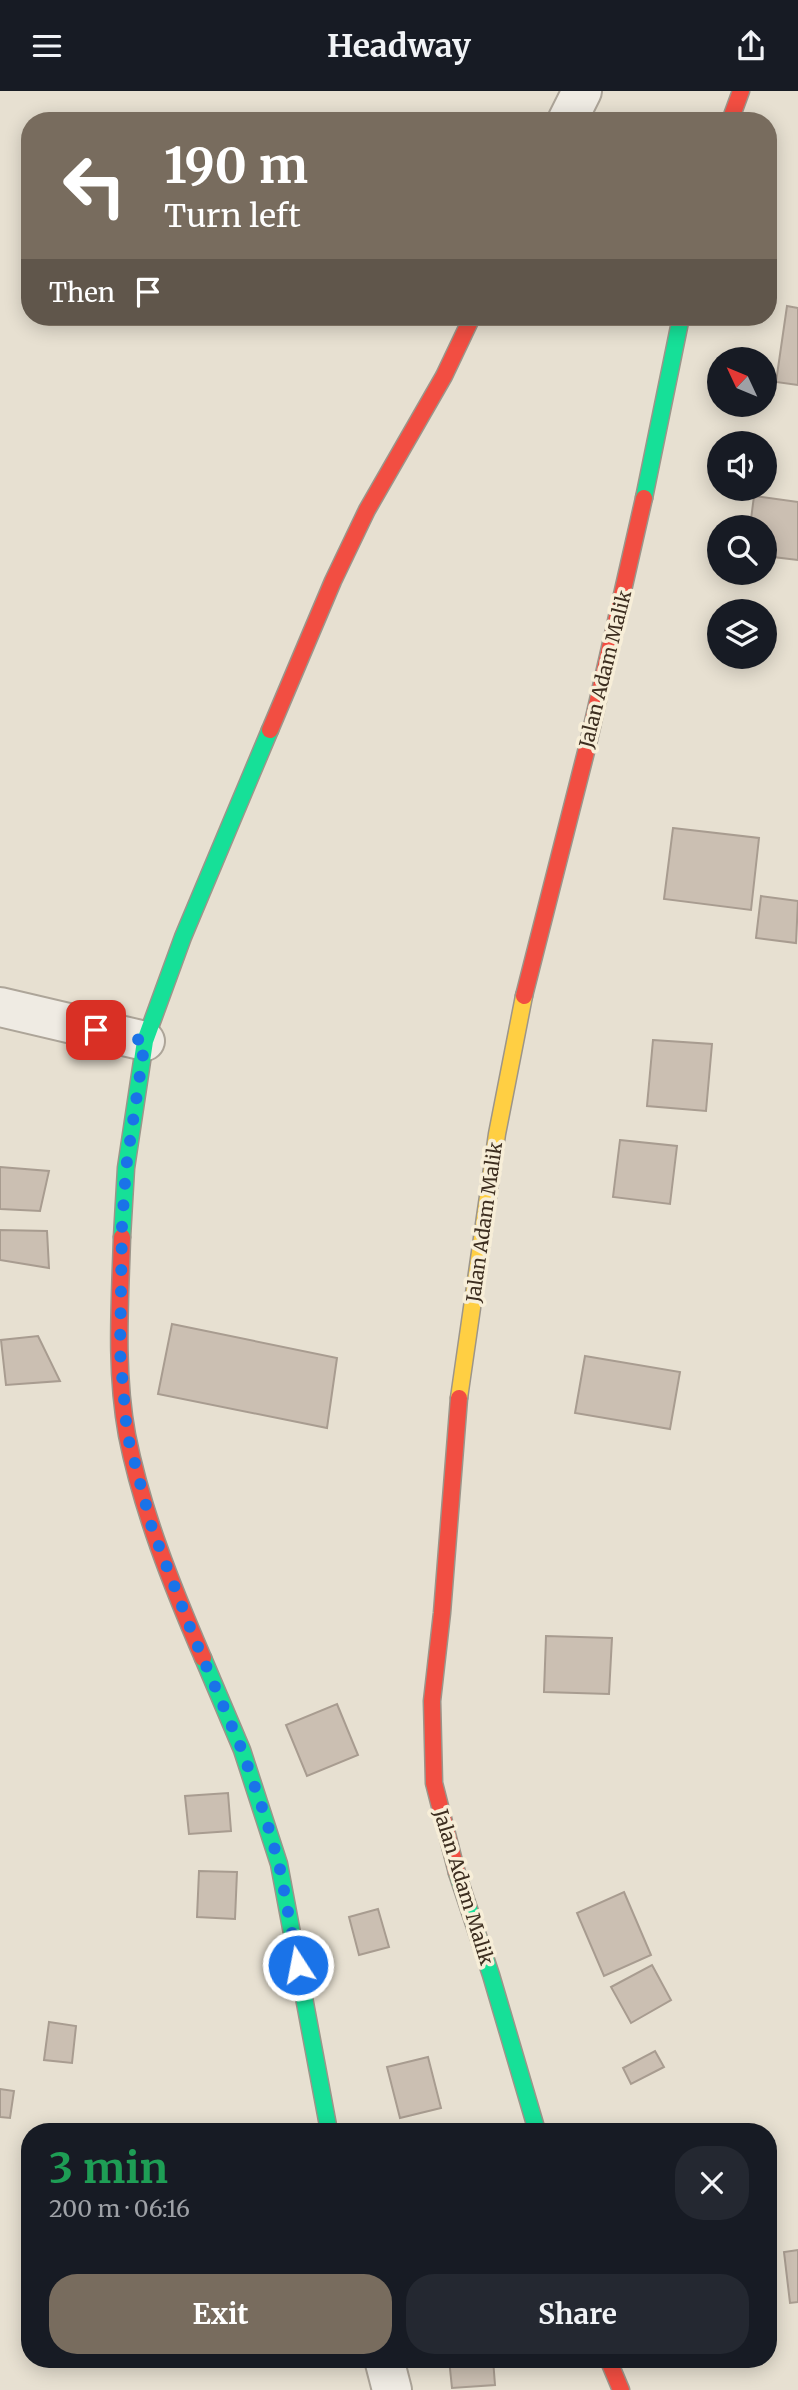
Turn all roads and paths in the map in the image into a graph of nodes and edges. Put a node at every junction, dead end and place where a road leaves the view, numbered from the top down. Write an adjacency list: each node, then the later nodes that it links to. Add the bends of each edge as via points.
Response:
1 (582, 91): 3 (street)
2 (741, 91): 4 (main road)
3 (572, 112)
4 (733, 112)
5 (468, 326): 8 (main road, via 333,581 183,937)
6 (679, 326): 10 (main road, Jalan Adam Malik, via 634,548 528,975 497,1134 456,1419 432,1701 434,1783 452,1859)
7 (0, 1007): 8 (street)
8 (145, 1041): 9 (main road, via 122,1226 120,1352 127,1434 152,1528 266,1819 279,1864)
9 (328, 2123)
10 (535, 2123)
11 (386, 2368): 13 (street)
12 (612, 2368): 14 (main road)
13 (392, 2390)
14 (621, 2390)

